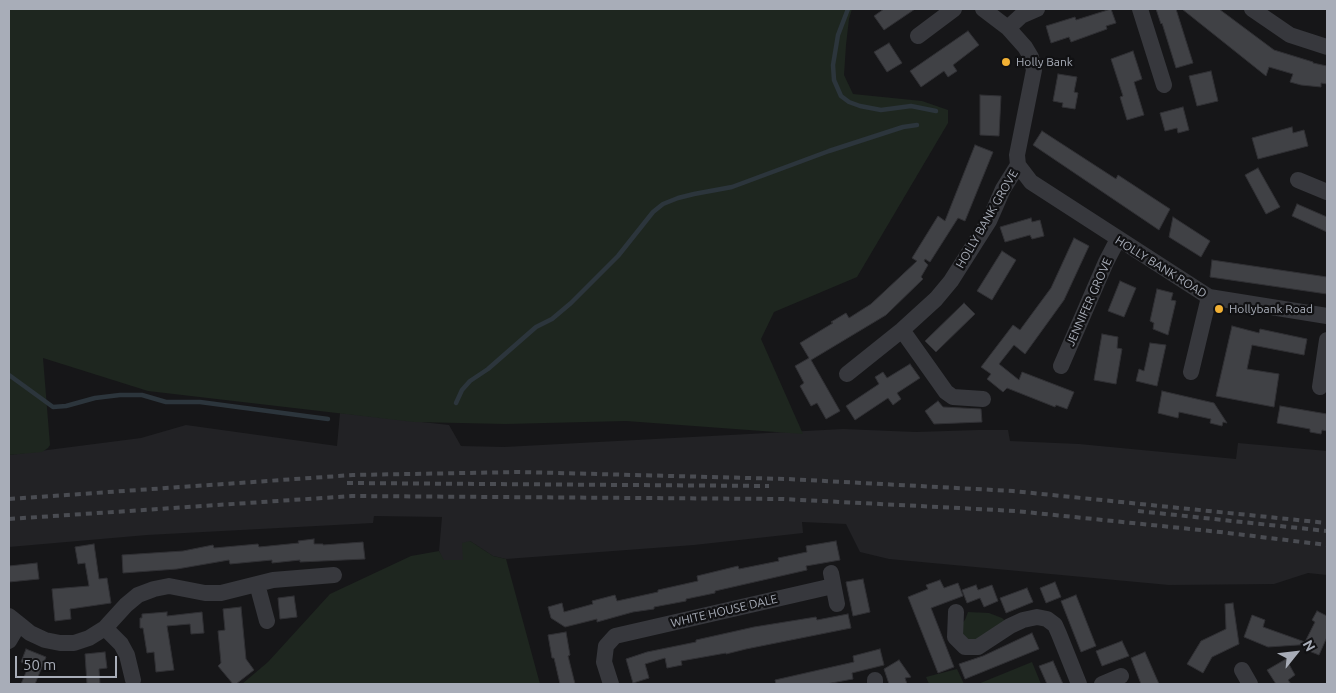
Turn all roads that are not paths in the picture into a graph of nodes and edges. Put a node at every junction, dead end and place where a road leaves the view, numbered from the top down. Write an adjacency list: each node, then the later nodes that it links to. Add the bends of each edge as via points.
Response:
1 (954, 9): 7 (street)
2 (983, 9): 6 (street)
3 (1038, 9): 6 (street, via 1021,16)
4 (1140, 9): 9 (street)
5 (1252, 9): 8 (street, via 1290,35)
6 (1008, 28): 10 (street, via 1028,52 1034,70 1017,155)
7 (918, 36)
8 (1327, 47)
9 (1164, 85)
10 (1018, 165): 13 (street, HOLLY BANK ROAD, via 1031,182); 16 (street, HOLLY BANK GROVE, via 952,281)
11 (1298, 180): 12 (street)
12 (1327, 192)
13 (1118, 239): 14 (street, HOLLY BANK ROAD); 18 (street, JENNIFER GROVE)
14 (1209, 297): 15 (street, HOLLY BANK ROAD); 19 (street)
15 (1327, 316)
16 (902, 330): 20 (street, HOLLY BANK GROVE); 22 (street, via 946,392 953,397)
17 (1327, 340): 21 (street)
18 (1061, 366)
19 (1192, 372)
20 (847, 374)
21 (1320, 387)
22 (983, 399)
23 (334, 575): 24 (street)
24 (257, 584): 28 (street); 29 (street, via 221,593 169,586 154,589 138,595)
25 (837, 604): 33 (street, WHITE HOUSE DALE, via 832,580 615,636 606,646 604,662)
26 (956, 612): 34 (street, via 955,637 965,647 978,647 1023,620 1047,619 1060,634)
27 (14, 620): 29 (street, via 30,633 60,643 74,643); 30 (street)
28 (267, 621)
29 (105, 628): 32 (street, via 127,655)
30 (9, 641)
31 (1121, 676): 35 (street)
32 (133, 680)
33 (611, 684)
34 (1079, 684)
35 (1102, 684)

